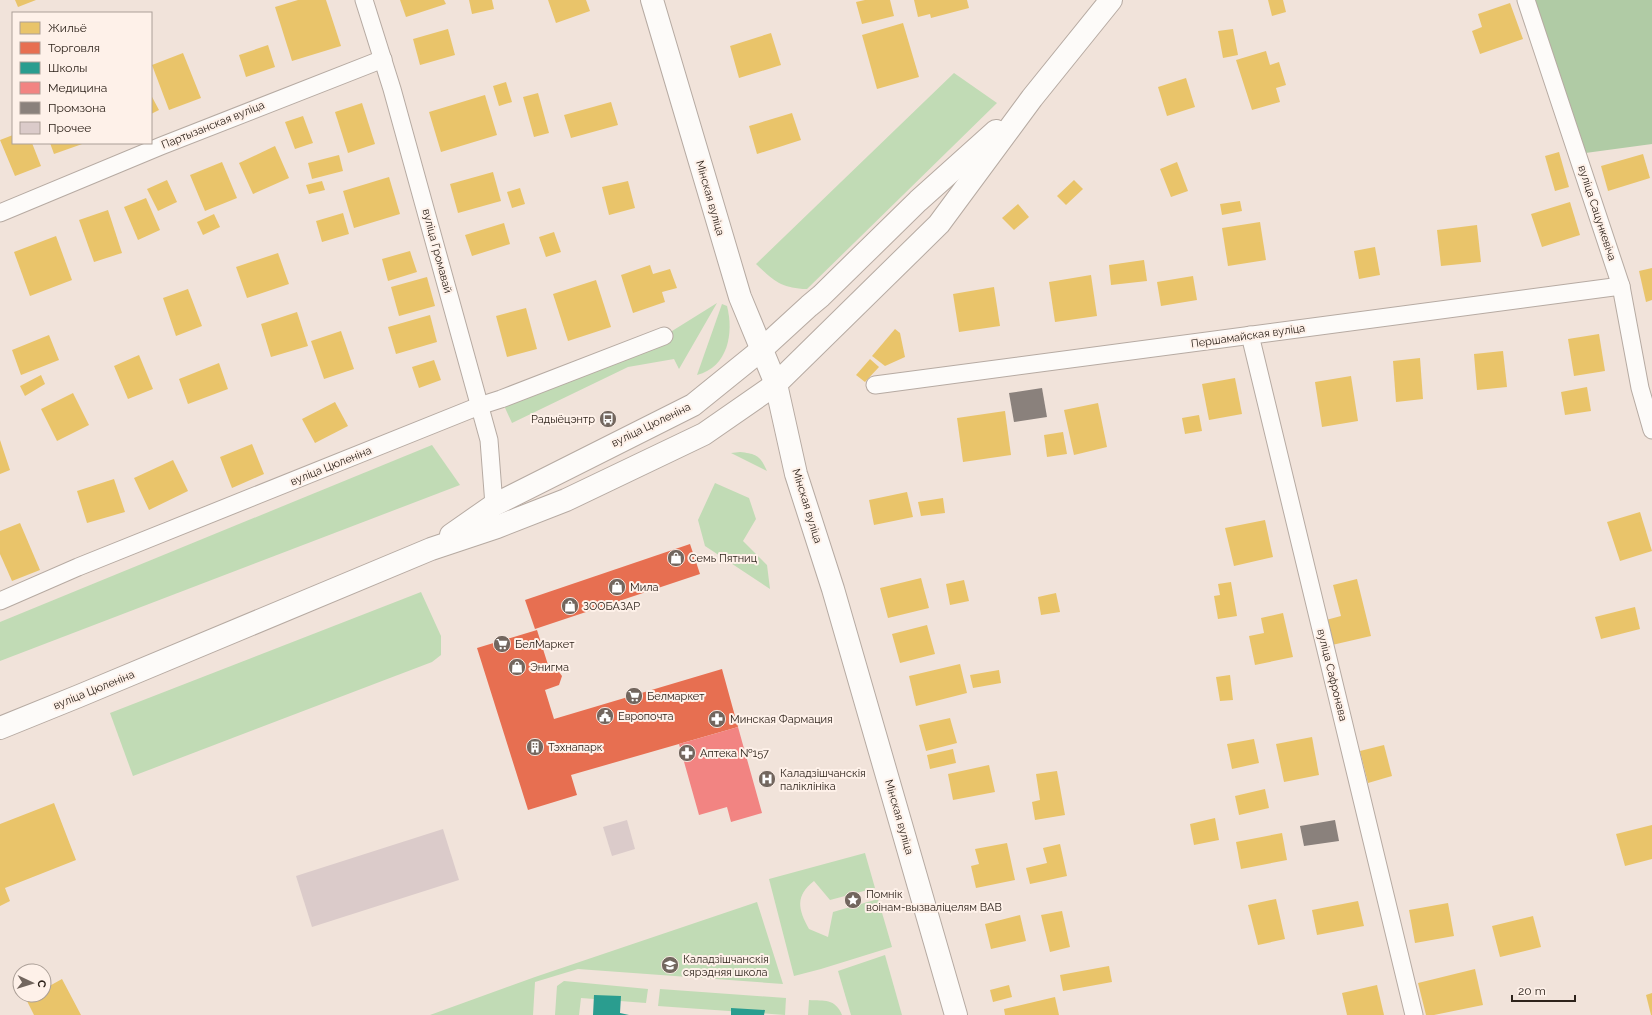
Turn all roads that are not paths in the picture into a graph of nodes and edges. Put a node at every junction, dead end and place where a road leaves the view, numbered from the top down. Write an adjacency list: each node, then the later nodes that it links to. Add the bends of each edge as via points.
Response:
1 (364, 0): 5 (street, вуліца Громавай)
2 (652, 0): 11 (main road, Мінская вуліца, via 736,284)
3 (1111, 0): 6 (main road)
4 (1526, 0): 8 (street, вуліца Сацункевіча)
5 (383, 59): 7 (street, Партызанская вуліца); 14 (street, вуліца Громавай)
6 (1032, 98): 11 (main road, вуліца Цюленіна, via 918,201 821,296); 12 (main road, вуліца Цюленіна, via 939,224)
7 (0, 213)
8 (1621, 286): 9 (street, Першамайская вуліца); 15 (street, вуліца Сацункевіча, via 1640,388)
9 (1250, 335): 13 (street, Першамайская вуліца); 21 (street, вуліца Сафронава)
10 (664, 336): 14 (street, вуліца Цюленіна)
11 (761, 350): 12 (main road, Мінская вуліца); 16 (main road, вуліца Цюленіна, via 693,405)
12 (776, 384): 17 (main road, вуліца Цюленіна, via 704,434 688,442 566,500); 20 (main road, Мінская вуліца, via 796,474 833,589)
13 (875, 385)
14 (479, 406): 16 (street, вуліца Громавай, via 489,440); 18 (street, вуліца Цюленіна, via 78,567)
15 (1652, 430)
16 (494, 505): 17 (main road, вуліца Цюленіна)
17 (431, 549): 19 (main road, вуліца Цюленіна)
18 (0, 601)
19 (0, 728)
20 (956, 1015)
21 (1414, 1015)

